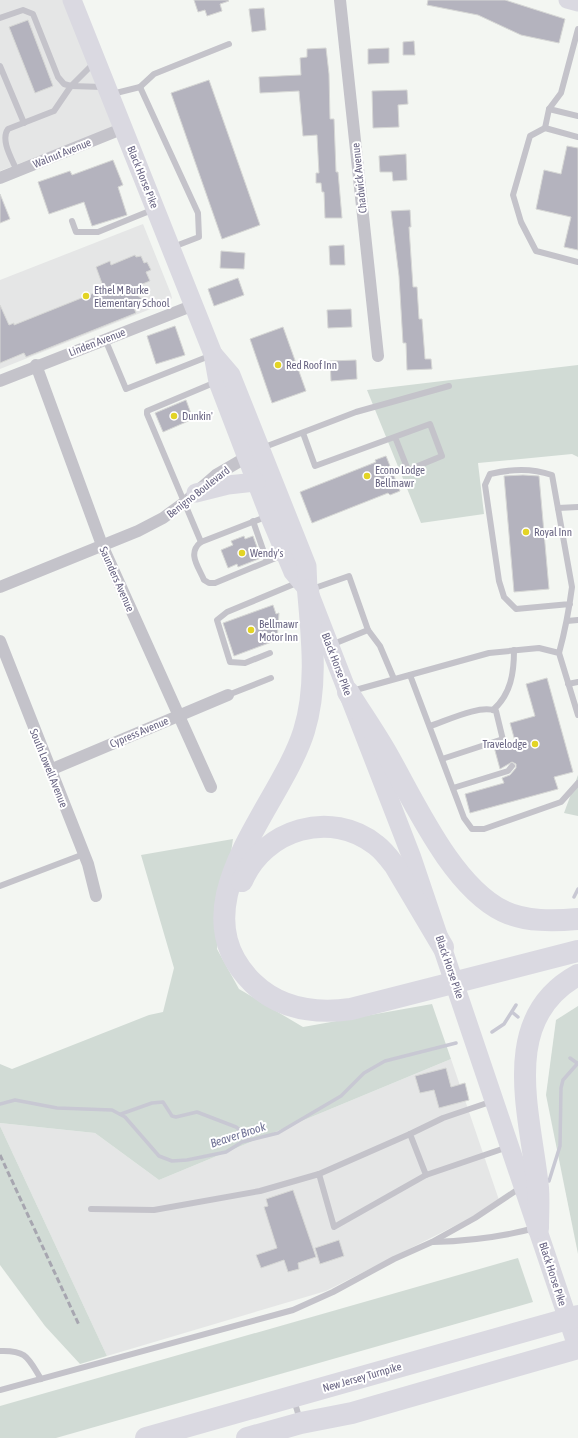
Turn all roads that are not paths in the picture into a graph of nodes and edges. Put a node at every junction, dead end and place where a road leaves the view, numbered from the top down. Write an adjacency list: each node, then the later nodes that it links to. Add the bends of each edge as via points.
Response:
1 (72, 0): 8 (main road, Black Horse Pike)
2 (340, 0): 28 (street, Chadwick Avenue)
3 (567, 0): 4 (main road)
4 (578, 4)
5 (0, 18): 10 (lane, via 23,10 33,14 58,77 64,84)
6 (578, 29): 13 (lane, via 561,93)
7 (229, 44): 11 (lane, via 154,74)
8 (96, 61): 10 (lane); 12 (main road, Black Horse Pike)
9 (0, 66): 15 (lane)
10 (71, 86): 12 (lane); 15 (lane, via 54,111)
11 (140, 87): 12 (lane); 23 (lane, via 198,213 199,237)
12 (109, 91): 16 (main road, Black Horse Pike)
13 (550, 109): 14 (lane); 17 (lane)
14 (578, 116)
15 (24, 123): 19 (lane, via 8,129 4,136)
16 (124, 128): 19 (street, Walnut Avenue); 21 (main road, Black Horse Pike)
17 (544, 128): 18 (lane); 24 (lane, via 530,136 513,195 521,222 536,251)
18 (578, 137)
19 (17, 171): 20 (street, Walnut Avenue)
20 (0, 178)
21 (155, 208): 22 (lane, via 98,232 76,232); 23 (main road, Black Horse Pike)
22 (72, 221)
23 (171, 248): 25 (main road, Black Horse Pike)
24 (578, 262)
25 (194, 304): 26 (street, Linden Avenue); 27 (main road, Black Horse Pike)
26 (104, 339): 27 (lane, via 126,389); 29 (street, Linden Avenue)
27 (213, 354): 31 (main road, Black Horse Pike); 35 (main road, Black Horse Pike, via 231,375)
28 (378, 356)
29 (36, 365): 30 (street, Linden Avenue); 42 (street, Saunders Avenue)
30 (0, 381)
31 (218, 382): 35 (main road, Black Horse Pike); 37 (lane, via 147,411)
32 (449, 386): 33 (lane, via 356,412)
33 (303, 433): 34 (lane, via 315,466); 35 (lane)
34 (395, 438): 34 (lane, via 430,424 442,456 408,470)
35 (254, 453): 36 (main road, Black Horse Pike); 37 (street, Benigno Boulevard, via 216,475); 45 (main road, Black Horse Pike, via 307,566)
36 (256, 482): 37 (main road, via 228,485); 40 (main road, Black Horse Pike)
37 (191, 498): 41 (lane); 42 (street, Benigno Boulevard, via 149,526)
38 (578, 507): 39 (lane)
39 (558, 508): 47 (lane, via 572,587); 47 (lane, via 552,475 537,470 520,469 490,474 485,485 499,581 504,597 516,609)
40 (261, 518): 41 (lane); 43 (main road, Black Horse Pike); 44 (lane)
41 (201, 542): 44 (lane, via 194,547 193,553 204,580 209,583)
42 (102, 545): 46 (street, Benigno Boulevard); 65 (street, Saunders Avenue)
43 (286, 554): 44 (lane); 45 (main road, Black Horse Pike, via 293,572)
44 (267, 561)
45 (304, 586): 50 (lane, via 349,576); 52 (main road, Black Horse Pike); 54 (lane, via 227,612 217,620 230,662 245,663); 82 (highway, via 313,667 304,730 287,772 234,870 225,907 227,934 236,960 252,982 270,996 290,1006 340,1011)
46 (0, 587)
47 (570, 604): 49 (lane)
48 (578, 620): 49 (lane)
49 (567, 621): 55 (lane)
50 (368, 630): 52 (lane); 58 (lane, via 380,646)
51 (0, 641): 69 (street, South Lowell Avenue)
52 (330, 645): 61 (main road, Black Horse Pike)
53 (514, 650): 55 (lane, via 539,648); 56 (lane, via 489,653); 63 (lane, via 514,669 509,690)
54 (270, 653)
55 (559, 654): 60 (lane)
56 (410, 675): 58 (lane); 66 (lane)
57 (271, 678): 62 (lane)
58 (394, 680): 61 (lane)
59 (578, 682): 60 (lane)
60 (568, 684): 64 (lane)
61 (348, 692): 76 (highway, via 431,831 472,888 492,905 515,916 539,920); 78 (main road, Black Horse Pike, via 412,858)
62 (228, 695): 65 (street, Cypress Avenue)
63 (493, 710): 66 (lane, via 482,709); 67 (lane, via 496,711 503,739)
64 (578, 715)
65 (178, 716): 69 (street, Cypress Avenue); 71 (street, Saunders Avenue)
66 (430, 726): 67 (lane)
67 (442, 759): 72 (lane)
68 (512, 766): 72 (lane, via 508,771)
69 (50, 770): 73 (street, South Lowell Avenue)
70 (578, 783): 72 (lane, via 561,802 484,829 472,829 464,818)
71 (211, 787)
72 (453, 788)
73 (84, 854): 74 (lane); 75 (street, South Lowell Avenue)
74 (0, 886)
75 (96, 896)
76 (578, 919)
77 (578, 942): 80 (highway)
78 (443, 947): 82 (highway, via 395,866 376,844 362,836 335,828 309,827 272,842 253,861 240,886 236,921 245,953 267,980 282,990 301,997 327,1001); 83 (main road, Black Horse Pike)
79 (578, 951): 80 (highway)
80 (488, 969): 82 (highway)
81 (578, 975): 90 (highway, via 564,984 547,1001 534,1021 527,1046 524,1090 538,1189)
82 (418, 988)
83 (494, 1101): 84 (lane, via 443,1118); 85 (main road, Black Horse Pike)
84 (410, 1134): 86 (lane); 87 (lane)
85 (510, 1147): 87 (lane); 88 (main road, Black Horse Pike)
86 (319, 1174): 87 (lane, via 334,1227); 89 (lane, via 260,1191 154,1210)
87 (426, 1175)
88 (523, 1186): 90 (main road, Black Horse Pike); 91 (lane, via 475,1218)
89 (91, 1209)
90 (538, 1228): 91 (lane, via 515,1234 455,1242); 93 (main road, Black Horse Pike)
91 (432, 1242): 97 (lane, via 293,1310)
92 (578, 1316): 99 (highway, New Jersey Turnpike)
93 (578, 1349): 96 (highway)
94 (0, 1351): 97 (lane, via 14,1350 22,1353)
95 (578, 1354): 96 (highway)
96 (533, 1363): 100 (highway, via 352,1413)
97 (41, 1379): 98 (lane)
98 (0, 1390)
99 (293, 1397): 100 (lane); 101 (highway, New Jersey Turnpike)
100 (301, 1423): 102 (highway)
101 (150, 1437)
102 (246, 1438)

